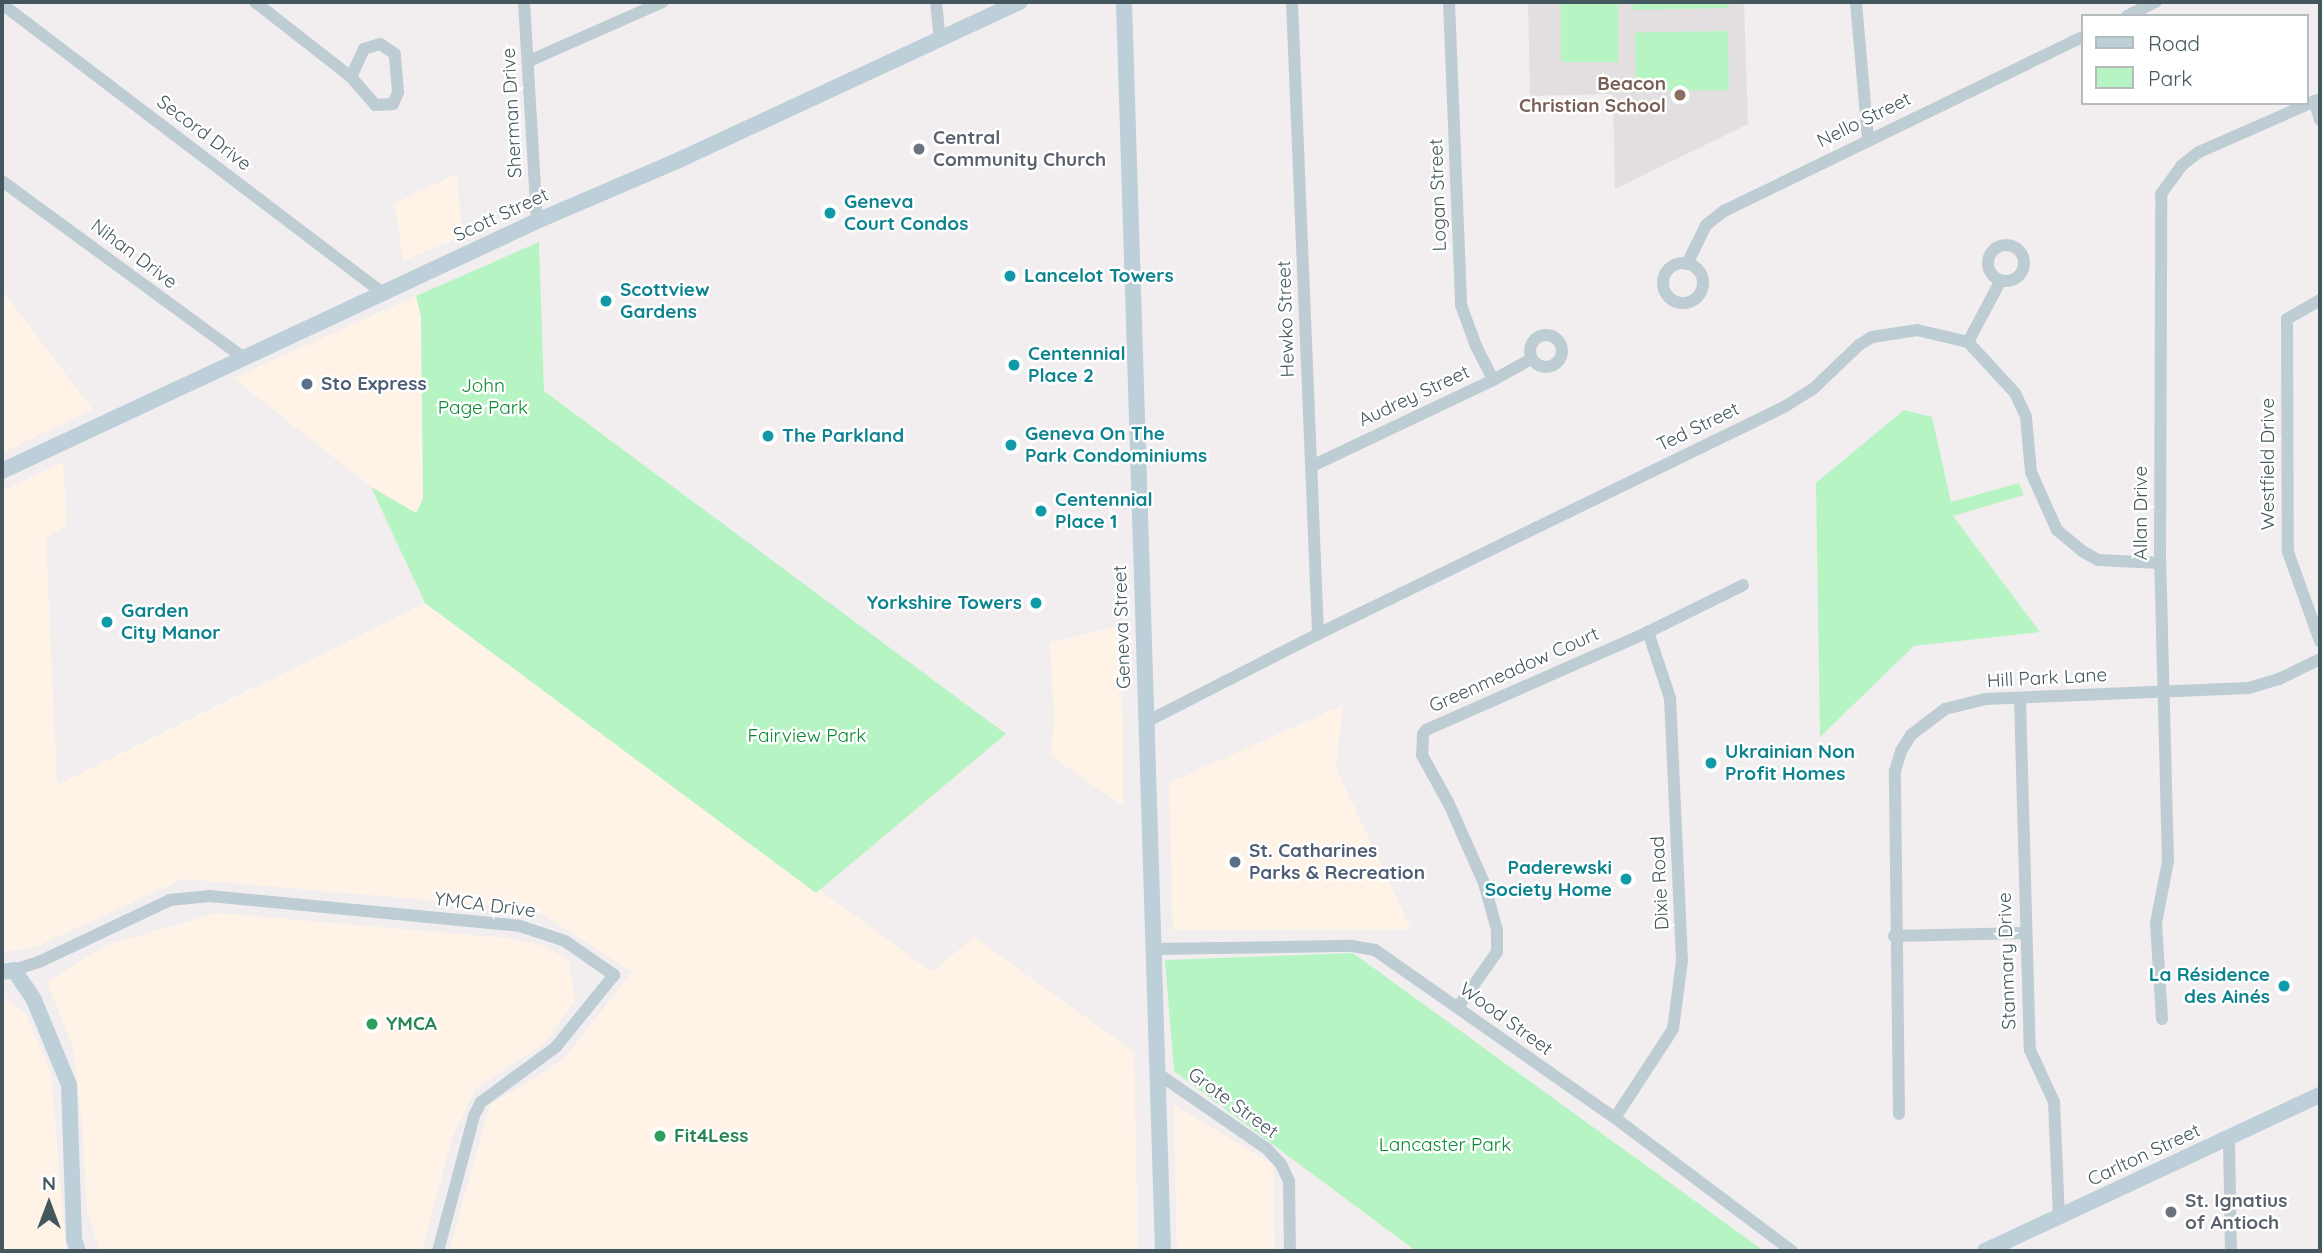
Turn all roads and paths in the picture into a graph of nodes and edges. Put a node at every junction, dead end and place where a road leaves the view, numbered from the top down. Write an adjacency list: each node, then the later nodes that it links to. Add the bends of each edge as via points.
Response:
1 (258, 2): 16 (street)
2 (524, 2): 15 (street, Sherman Drive)
3 (663, 2): 15 (street)
4 (936, 2): 14 (street)
5 (1020, 2): 14 (main road, Scott Street)
6 (1124, 2): 41 (main road, Geneva Street)
7 (1292, 2): 31 (street, Hewko Street)
8 (1449, 2): 30 (street, Logan Street, via 1461,305)
9 (1856, 2): 20 (street)
10 (2156, 2): 12 (street)
11 (2, 4): 25 (street, Secord Drive)
12 (2131, 14)
13 (2080, 38): 20 (street, Nello Street)
14 (940, 39): 22 (main road, Scott Street)
15 (529, 61): 22 (street, Sherman Drive)
16 (351, 77): 16 (street, via 365,49 380,44 396,54 398,92 393,104 375,105)
17 (2317, 100): 19 (street)
18 (2306, 105): 33 (street, Allan Drive, via 2199,152 2181,166 2161,194)
19 (2320, 120)
20 (1868, 138): 23 (street, Nello Street, via 1724,211 1706,225)
21 (2, 181): 28 (street, Nihan Drive)
22 (537, 221): 25 (main road, Scott Street)
23 (1687, 264)
24 (2001, 280): 27 (street)
25 (383, 293): 28 (main road, Scott Street)
26 (2320, 300): 37 (street, Westfield Drive, via 2287,318 2288,552)
27 (1968, 342): 33 (street, via 2015,393 2026,416 2031,472 2057,530 2098,559); 36 (street, Ted Street, via 1917,330 1872,337 1813,389 1784,407)
28 (244, 358): 32 (main road, Scott Street)
29 (1531, 359): 30 (street, Audrey Street)
30 (1493, 380): 31 (street, Audrey Street)
31 (1312, 466): 36 (street, Hewko Street)
32 (2, 471)
33 (2160, 563): 39 (street, Allan Drive)
34 (1743, 585): 35 (street, Greenmeadow Court)
35 (1648, 632): 46 (street, Greenmeadow Court, via 1423,734 1422,755 1484,883 1497,930 1497,952); 51 (street, Dixie Road, via 1670,698 1682,961 1673,1029)
36 (1318, 634): 41 (street, Ted Street)
37 (2320, 641)
38 (2320, 659): 39 (street, Hill Park Lane, via 2249,688)
39 (2164, 691): 40 (street, Hill Park Lane); 47 (street, Allan Drive, via 2168,861 2155,923)
40 (2020, 698): 42 (street, Stanmary Drive); 43 (street, Hill Park Lane, via 1985,699 1945,709 1911,735 1901,751 1895,772)
41 (1146, 722): 44 (main road, Geneva Street)
42 (2026, 933): 43 (street); 53 (street, Stanmary Drive, via 2029,1050 2054,1102)
43 (1894, 936): 50 (street, Hill Park Lane)
44 (1153, 949): 46 (street, Wood Street, via 1352,946 1375,950); 48 (main road, Geneva Street)
45 (8, 971): 54 (main road, via 34,1000 69,1085); 55 (street, YMCA Drive, via 39,962 170,900 210,896 520,926 565,941 614,975 556,1047 481,1102)
46 (1458, 1007): 51 (street, Wood Street)
47 (2162, 1019)
48 (1157, 1073): 56 (main road, Geneva Street); 57 (street, Grote Street, via 1267,1149 1281,1164 1289,1181)
49 (2320, 1095): 52 (main road, Carlton Street)
50 (1899, 1114)
51 (1615, 1118): 58 (street, Wood Street)
52 (2230, 1139): 53 (main road, Carlton Street); 60 (street)
53 (2059, 1217): 59 (main road, Carlton Street)
54 (78, 1251)
55 (438, 1251)
56 (1163, 1251)
57 (1290, 1251)
58 (1793, 1251)
59 (1985, 1251)
60 (2231, 1251)

